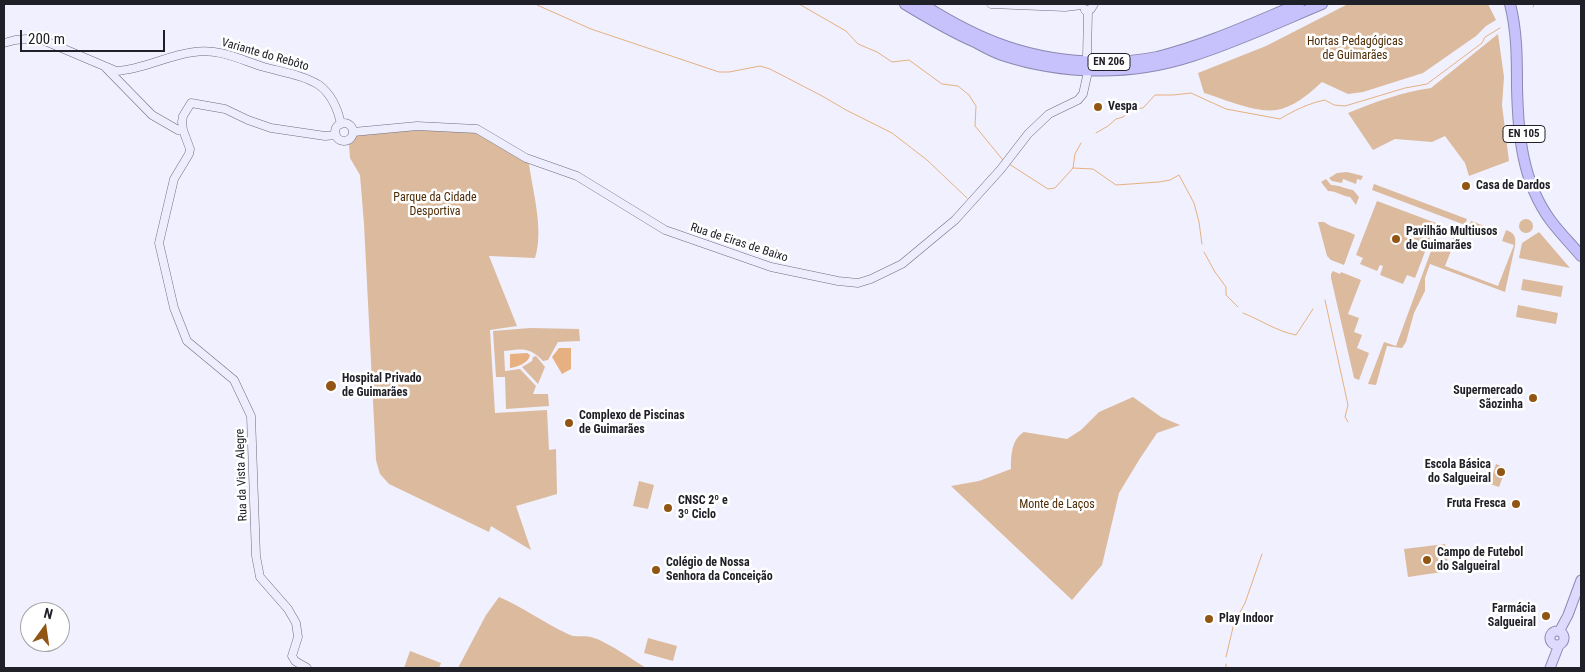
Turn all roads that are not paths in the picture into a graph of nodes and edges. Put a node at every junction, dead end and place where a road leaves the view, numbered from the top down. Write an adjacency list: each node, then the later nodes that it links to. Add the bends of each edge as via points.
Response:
1 (905, 4): 6 (highway, EN 206, via 939,25 1000,54 1031,64 1116,71 1192,56)
2 (922, 4): 5 (highway, EN 206, via 1004,47 1034,56 1074,62 1115,62 1155,57 1191,47)
3 (991, 4): 8 (street)
4 (1094, 4): 8 (street, via 1093,8)
5 (1299, 4)
6 (1322, 4)
7 (1511, 4): 20 (highway, EN 105, via 1521,38 1523,122 1532,168 1554,217); 21 (highway, EN 105, via 1516,33 1518,122 1527,170 1534,191 1551,220)
8 (1084, 7): 10 (street)
9 (4, 43): 11 (street, via 38,38)
10 (1087, 57)
11 (103, 66): 13 (street); 15 (street)
12 (129, 70): 13 (street, Variante do Rebôto); 15 (street); 16 (street, Variante do Rebôto, via 192,52 227,54 320,86 338,111)
13 (116, 71): 15 (street)
14 (1087, 76): 18 (street, Rua de Eiras de Baixo, via 1083,94 1078,100 1048,114 955,220 902,264 858,283 771,267 665,230 578,176 526,158 477,129 416,126)
15 (123, 87): 17 (street, via 152,115)
16 (342, 124): 18 (street, via 349,125); 19 (street, via 337,127)
17 (183, 130): 19 (street, Rua da Vista Alegre, via 183,116 191,103 225,109 271,128); 27 (street, Rua da Vista Alegre, via 189,154 174,179 159,243 174,308 187,341 234,380 251,416 260,577 296,623 298,637 292,656)
18 (353, 132): 19 (street, via 346,141)
19 (336, 135)
20 (1581, 248)
21 (1581, 256)
22 (1581, 580): 24 (main road)
23 (1581, 592): 24 (main road)
24 (1562, 633): 25 (main road, via 1563,642); 25 (main road, via 1553,631 1550,635 1550,640)
25 (1556, 644): 26 (main road)
26 (1552, 665)
27 (307, 668)

